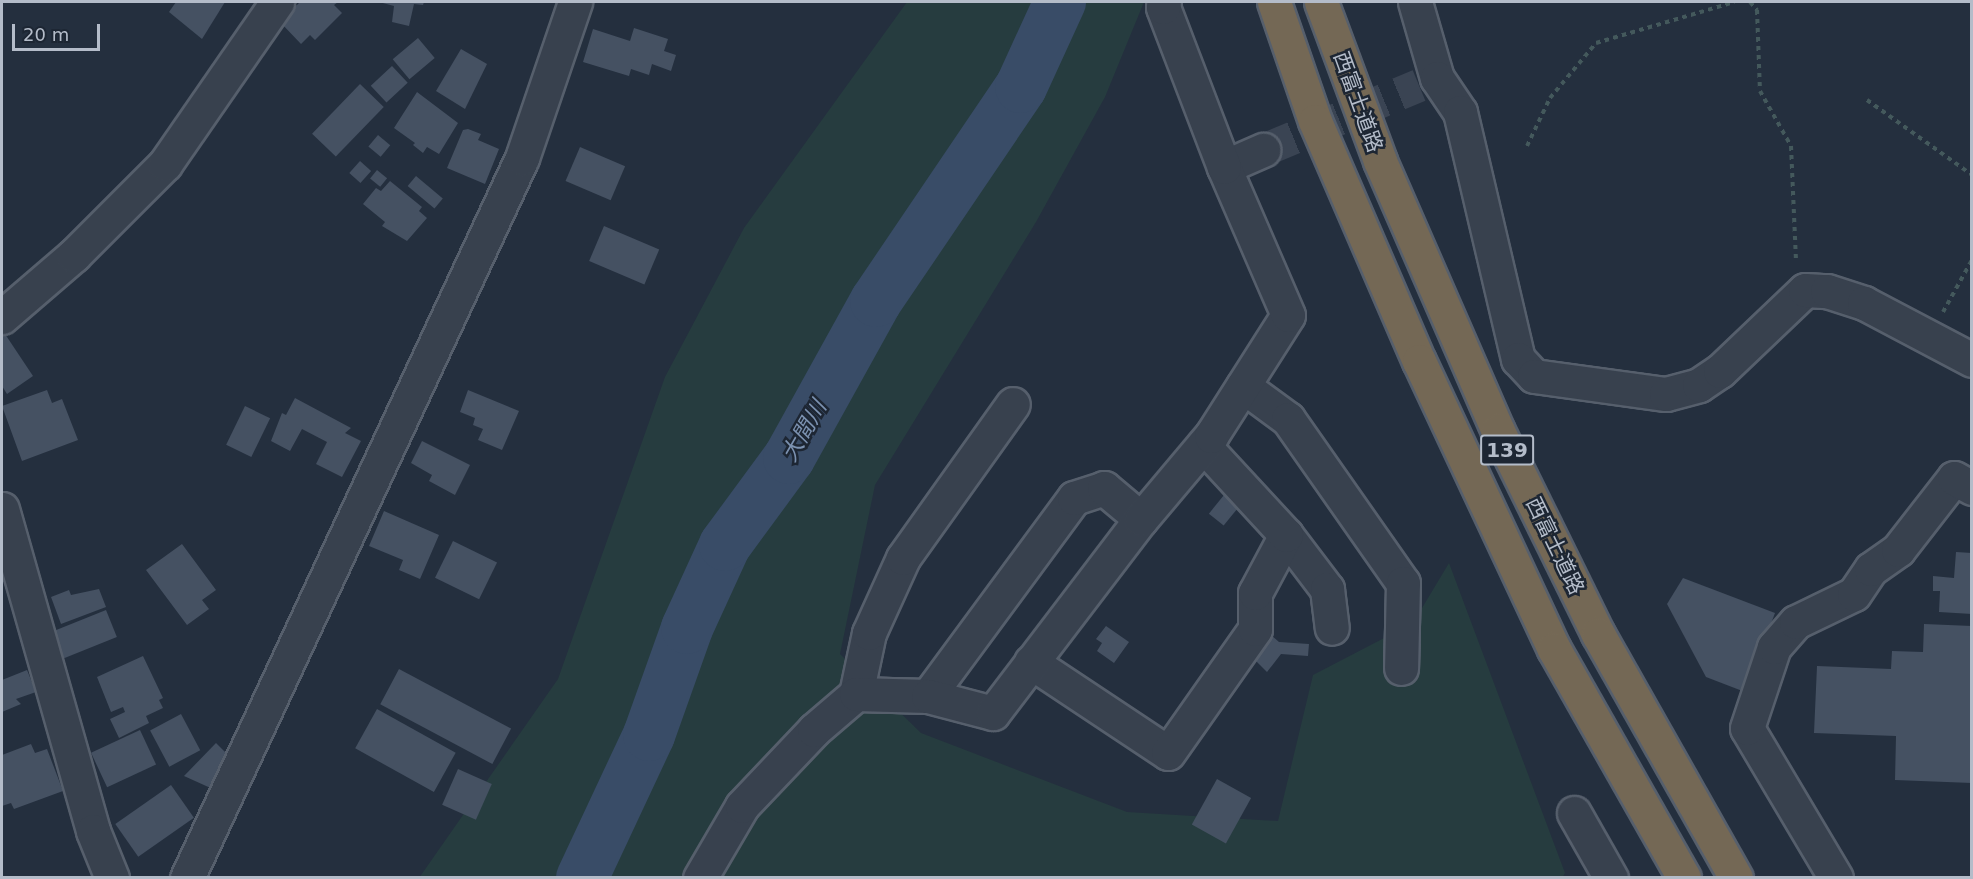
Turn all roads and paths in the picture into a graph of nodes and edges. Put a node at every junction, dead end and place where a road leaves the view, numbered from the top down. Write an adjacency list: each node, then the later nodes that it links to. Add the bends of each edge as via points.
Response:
1 (277, 2): 16 (street, via 165,164 74,255)
2 (575, 2): 34 (street, via 522,158)
3 (1164, 2): 12 (street)
4 (1274, 2): 37 (highway, 西富士道路 / 139, via 1315,121 1424,371 1554,649)
5 (1321, 2): 38 (highway, 西富士道路 / 139, via 1380,160 1498,431 1598,634)
6 (1415, 2): 15 (street, via 1428,81 1460,112 1518,359 1534,376 1666,394 1699,385 1720,371)
7 (1734, 2): 10 (path, via 1596,43 1550,98)
8 (1750, 2): 15 (path, via 1757,10 1760,91 1791,146 1794,253)
9 (1868, 100): 13 (path)
10 (1527, 146)
11 (1263, 150): 12 (street)
12 (1224, 167): 19 (street, via 1288,315)
13 (1971, 175)
14 (1971, 260): 17 (path)
15 (1805, 290): 17 (street, via 1827,291 1864,303)
16 (2, 317)
17 (1930, 337): 18 (street)
18 (1971, 360)
19 (1243, 386): 21 (street); 29 (street, via 1288,419 1403,583)
20 (1013, 404): 30 (street, via 903,558 869,633)
21 (1203, 445): 24 (street); 25 (street)
22 (1971, 488): 39 (street, via 1954,478 1898,550 1871,569 1854,594 1796,622 1774,647 1746,728)
23 (2, 509): 26 (street)
24 (1141, 519): 28 (street); 31 (street, via 1104,488 1074,498)
25 (1286, 535): 27 (street, via 1327,589); 28 (street, via 1255,593 1255,629 1168,753)
26 (9, 560): 33 (street, via 93,831)
27 (1332, 628)
28 (1031, 662): 31 (street, via 993,713)
29 (1401, 668)
30 (856, 694): 31 (street); 35 (street, via 814,730 742,806)
31 (928, 696)
32 (1574, 813): 36 (street)
33 (112, 878)
34 (187, 878)
35 (700, 878)
36 (1611, 878)
37 (1684, 878)
38 (1736, 878)
39 (1836, 878)

